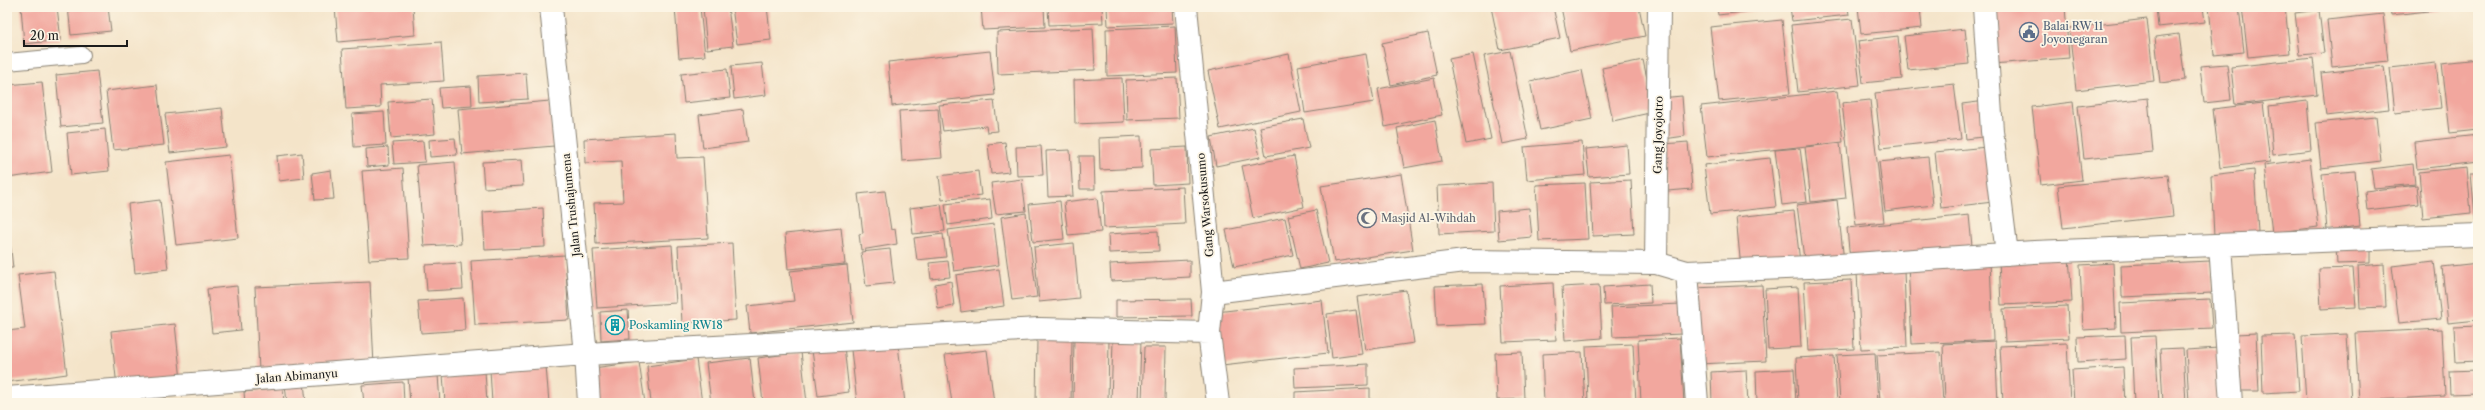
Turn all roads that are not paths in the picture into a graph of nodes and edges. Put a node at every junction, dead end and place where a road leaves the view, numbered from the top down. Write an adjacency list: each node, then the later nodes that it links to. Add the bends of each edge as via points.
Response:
1 (551, 7): 14 (street, Jalan Trushajumena)
2 (1186, 7): 12 (street, Gang Warsokusumo)
3 (1660, 7): 10 (street, Gang Joyojotro)
4 (1984, 7): 9 (street, via 1992,132)
5 (82, 55): 6 (lane)
6 (7, 62)
7 (2478, 235): 8 (street)
8 (2220, 245): 9 (street); 19 (street)
9 (2007, 254): 11 (street)
10 (1656, 263): 11 (street); 12 (street, via 1465,261)
11 (1687, 272): 18 (street)
12 (1213, 292): 13 (street, Gang Warsokusumo)
13 (1209, 333): 14 (street, Jalan Abimanyu, via 1039,330); 17 (street, Gang Warsokusumo)
14 (586, 354): 15 (street, Jalan Abimanyu); 16 (street, Jalan Trushajumena)
15 (7, 398)
16 (589, 403)
17 (1218, 403)
18 (1697, 403)
19 (2231, 403)

